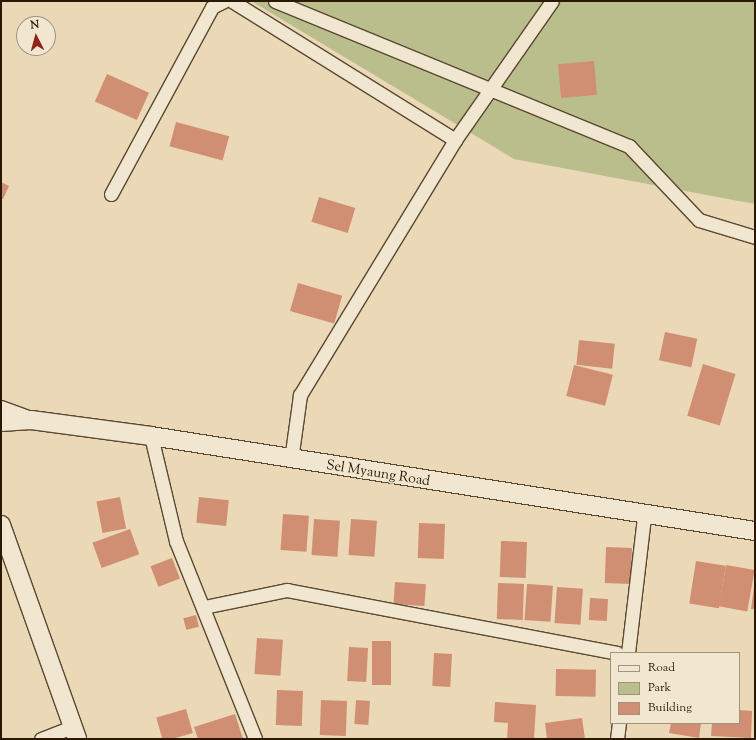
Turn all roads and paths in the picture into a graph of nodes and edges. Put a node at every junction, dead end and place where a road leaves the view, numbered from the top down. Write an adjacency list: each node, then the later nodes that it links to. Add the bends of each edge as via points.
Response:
1 (224, 1): 7 (street, via 212,7)
2 (232, 1): 6 (street)
3 (274, 1): 5 (street)
4 (552, 1): 5 (street)
5 (491, 88): 6 (street); 8 (street, via 629,146 699,220)
6 (455, 140): 13 (street, via 300,395)
7 (111, 194)
8 (755, 237)
9 (1, 409): 10 (street)
10 (31, 420): 11 (main road, Sel Myaung Road); 12 (main road, Sel Myaung Road)
11 (1, 422)
12 (151, 436): 13 (main road, Sel Myaung Road); 17 (street, via 176,541)
13 (291, 460): 14 (main road, Sel Myaung Road)
14 (644, 516): 16 (main road, Sel Myaung Road); 19 (street)
15 (1, 524): 21 (main road)
16 (755, 531)
17 (204, 607): 18 (street, via 287,590); 23 (street)
18 (612, 652)
19 (628, 652)
20 (619, 724): 24 (street)
21 (74, 733): 22 (street)
22 (41, 739)
23 (255, 739)
24 (618, 739)

